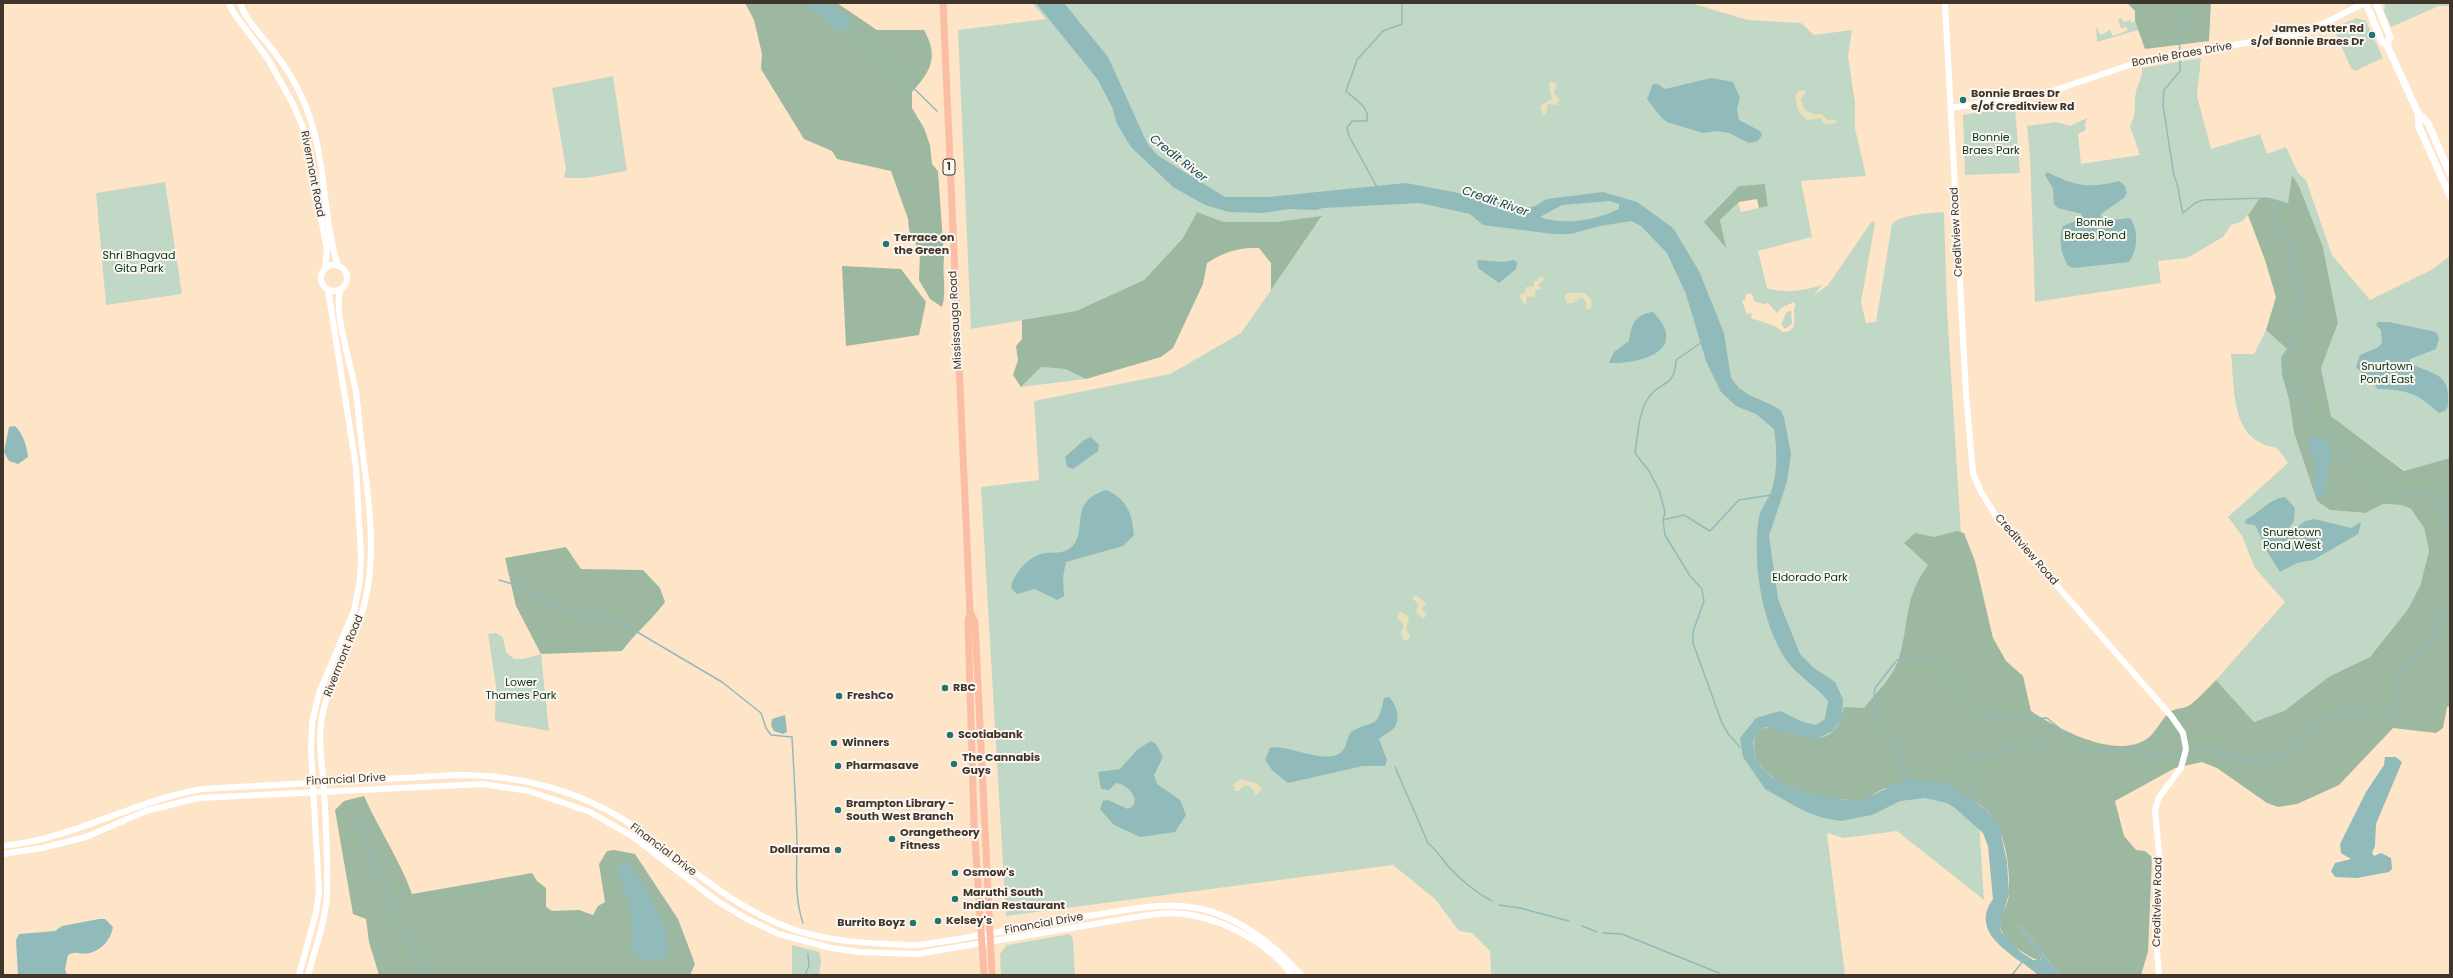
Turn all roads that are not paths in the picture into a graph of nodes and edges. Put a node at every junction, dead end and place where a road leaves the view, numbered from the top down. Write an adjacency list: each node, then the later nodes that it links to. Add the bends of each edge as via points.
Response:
1 (229, 3): 13 (street, Rivermont Road, via 268,59 305,132 327,250)
2 (240, 3): 12 (street, Rivermont Road, via 246,16 279,59 303,100 319,155 331,242)
3 (943, 3): 16 (main road, Mississauga Road / 1)
4 (1945, 3): 8 (street, Creditview Road)
5 (2365, 3): 7 (main road, via 2382,42); 8 (street, Bonnie Braes Drive, via 2325,23 2293,35 2144,60 2044,94)
6 (2376, 3): 7 (main road, via 2390,37)
7 (2387, 45): 9 (main road)
8 (1950, 108): 31 (street, Creditview Road, via 1965,386 1973,473 1996,516 2172,717 2186,742 2181,768 2159,797 2155,810 2160,864 2155,926)
9 (2418, 113): 10 (main road, via 2428,123); 11 (main road, via 2419,127)
10 (2450, 174)
11 (2450, 196)
12 (338, 266): 13 (street); 14 (street, via 344,270 346,276)
13 (325, 269): 15 (street, via 321,280)
14 (341, 289): 15 (street); 18 (street, Rivermont Road, via 338,296 339,312 354,382 367,484 370,565 361,618 323,712 320,741)
15 (328, 290): 17 (street, Rivermont Road, via 356,467 361,568 358,596 351,618 315,706 311,730)
16 (970, 612): 23 (main road, Mississauga Road / 1, via 975,622 987,827); 24 (main road, Mississauga Road / 1, via 968,622 974,824)
17 (312, 782): 18 (street, Financial Drive); 19 (street, Rivermont Road); 21 (street, Financial Drive, via 183,792 162,797 82,828 24,844)
18 (323, 782): 20 (street, Rivermont Road); 24 (street, Financial Drive, via 471,775 531,782 575,796 611,813 636,828 731,900 762,917 794,930 840,941 902,946)
19 (313, 791): 20 (street, Financial Drive); 22 (street, Financial Drive, via 198,798 146,811 86,837); 25 (street, Rivermont Road, via 319,897)
20 (324, 791): 24 (street, Financial Drive, via 471,784 529,791 578,807 613,824 717,901 747,920 779,934 844,950 902,954 917,954); 26 (street, Rivermont Road, via 327,899)
21 (3, 846)
22 (3, 854)
23 (990, 937): 24 (street, Financial Drive); 28 (main road, Mississauga Road / 1); 29 (street, Financial Drive, via 1172,913 1189,915 1237,931 1271,953); 30 (street, Financial Drive, via 1147,907 1192,907 1213,913 1250,931 1274,947)
24 (982, 938): 27 (main road, Mississauga Road / 1)
25 (299, 975)
26 (308, 975)
27 (984, 975)
28 (992, 975)
29 (1292, 975)
30 (1301, 975)
31 (2159, 975)

